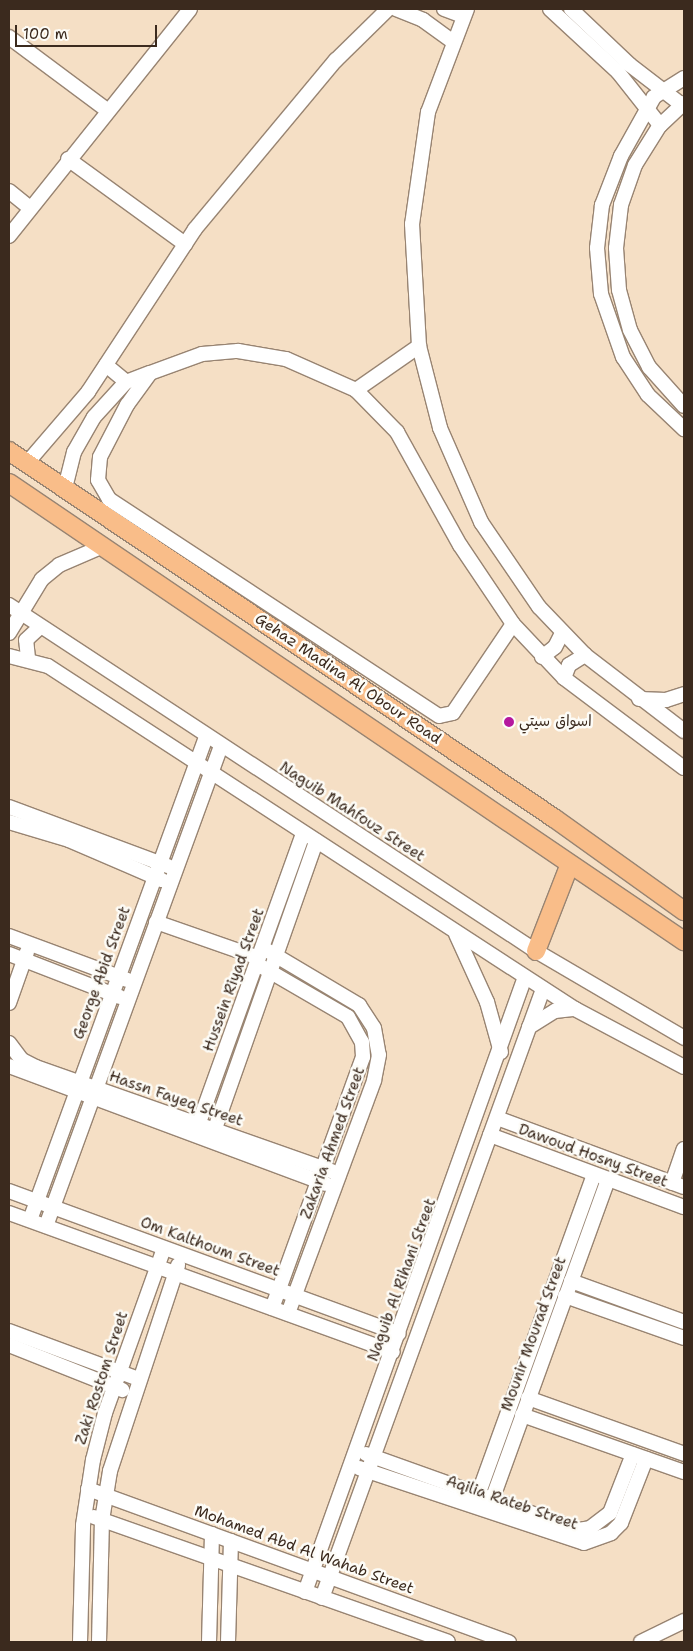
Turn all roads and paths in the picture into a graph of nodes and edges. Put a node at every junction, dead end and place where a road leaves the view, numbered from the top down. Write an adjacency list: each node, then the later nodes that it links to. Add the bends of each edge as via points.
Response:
1 (188, 9): 14 (street)
2 (388, 9): 20 (street, via 336,60)
3 (396, 9): 9 (street, via 423,20)
4 (444, 9): 7 (street)
5 (550, 9): 13 (street, via 618,72)
6 (571, 9): 11 (street)
7 (465, 13): 9 (street)
8 (9, 37): 14 (street)
9 (452, 41): 21 (street, via 428,112 416,186 412,261)
10 (684, 78): 11 (street)
11 (663, 89): 12 (street); 13 (street)
12 (683, 104): 15 (street)
13 (646, 108): 15 (street); 28 (street, via 610,178 602,205 599,274 606,316 623,357 648,395)
14 (108, 110): 16 (street)
15 (660, 125): 26 (street, via 627,185 618,226 617,269 624,310 639,349)
16 (68, 159): 18 (street); 20 (street)
17 (9, 191): 18 (street)
18 (30, 208): 19 (street)
19 (9, 236)
20 (185, 244): 22 (street)
21 (419, 346): 25 (street); 41 (street, via 440,428 465,492 499,552)
22 (106, 365): 24 (street); 27 (street)
23 (150, 373): 24 (street); 25 (street, via 202,354 238,351 286,359); 37 (street, via 127,405 96,468 102,491 120,506 443,717 453,713)
24 (126, 382): 29 (street)
25 (356, 390): 37 (street, via 397,432 460,545)
26 (684, 406)
27 (67, 417): 29 (street); 31 (street)
28 (684, 429)
29 (85, 431): 33 (street)
30 (9, 451): 31 (main road, Gehaz Madina Al Obour Road)
31 (27, 463): 33 (main road, Gehaz Madina Al Obour Road)
32 (9, 483): 34 (main road, Gehaz Madina Al Obour Road)
33 (65, 488): 35 (main road, Gehaz Madina Al Obour Road)
34 (101, 547): 36 (street, via 53,570); 39 (main road, Gehaz Madina Al Obour Road)
35 (235, 602): 39 (main road); 56 (main road, Gehaz Madina Al Obour Road)
36 (14, 608): 38 (street, Naguib Mahfouz Street); 40 (street)
37 (513, 624): 44 (street)
38 (40, 626): 45 (street, via 26,640); 50 (street, Naguib Mahfouz Street)
39 (220, 627): 60 (main road, Gehaz Madina Al Obour Road)
40 (9, 633)
41 (562, 633): 42 (street); 44 (street, via 555,648)
42 (585, 655): 46 (street, via 569,665); 48 (street)
43 (9, 656): 45 (street)
44 (542, 657): 46 (street)
45 (28, 658): 52 (street, via 48,666)
46 (564, 678): 53 (street)
47 (684, 694): 48 (street, via 666,700)
48 (637, 698): 49 (street)
49 (684, 731)
50 (206, 737): 51 (street, Naguib Mahfouz Street); 52 (street, George Abid Street)
51 (220, 746): 54 (street); 72 (street, Naguib Mahfouz Street)
52 (195, 764): 54 (street); 61 (street, George Abid Street)
53 (684, 768)
54 (210, 773): 58 (street); 63 (street)
55 (9, 807): 61 (street)
56 (554, 818): 60 (main road); 66 (main road, Gehaz Madina Al Obour Road)
57 (9, 822): 64 (street, via 69,840)
58 (303, 833): 59 (street); 75 (street, Hussein Riyad Street)
59 (316, 841): 68 (street); 74 (street, Hussein Riyad Street)
60 (539, 841): 62 (main road, Gehaz Madina Al Obour Road)
61 (159, 863): 63 (street); 64 (street, George Abid Street)
62 (570, 864): 70 (main road, Gehaz Madina Al Obour Road); 72 (main road)
63 (176, 870): 65 (street)
64 (154, 877): 65 (street); 78 (street, George Abid Street)
65 (170, 884): 67 (street)
66 (684, 911)
67 (156, 922): 75 (street); 80 (street)
68 (455, 932): 79 (street); 89 (street, via 484,994)
69 (11, 937): 71 (street); 73 (street)
70 (684, 941)
71 (30, 944): 76 (street); 78 (street)
72 (536, 951): 87 (street, Naguib Mahfouz Street)
73 (9, 954): 76 (street)
74 (277, 955): 75 (street, Zakaria Ahmed Street); 77 (street, Hussein Riyad Street); 102 (street, Zakaria Ahmed Street, via 348,996 367,1016 378,1041 378,1069)
75 (260, 957): 77 (street, Zakaria Ahmed Street); 95 (street, Hussein Riyad Street)
76 (24, 960): 82 (street); 84 (street)
77 (271, 971): 97 (street, Hussein Riyad Street); 100 (street, Zakaria Ahmed Street, via 337,1008 357,1029 362,1042 361,1071)
78 (118, 976): 80 (street); 82 (street, George Abid Street)
79 (525, 977): 81 (street); 89 (street, Naguib Al Rihani Street)
80 (134, 983): 83 (street)
81 (543, 989): 85 (street); 86 (street)
82 (112, 994): 83 (street); 92 (street, George Abid Street)
83 (128, 1000): 93 (street)
84 (9, 1003)
85 (575, 1010): 86 (street, via 555,1011); 91 (street)
86 (528, 1027): 94 (street)
87 (684, 1038)
88 (9, 1043): 92 (street, Hassn Fayeq Street, via 22,1060)
89 (501, 1052): 107 (street, Naguib Al Rihani Street)
90 (9, 1066): 92 (street, Hassn Fayeq Street)
91 (684, 1066)
92 (78, 1088): 93 (street, Hassn Fayeq Street); 106 (street, George Abid Street)
93 (94, 1094): 95 (street, Hassn Fayeq Street); 108 (street)
94 (497, 1118): 96 (street); 103 (street, Dawoud Hosny Street)
95 (196, 1130): 97 (street, Hassn Fayeq Street)
96 (490, 1135): 99 (street, Dawoud Hosny Street); 111 (street)
97 (212, 1136): 100 (street, Hassn Fayeq Street)
98 (684, 1149): 103 (street)
99 (594, 1174): 101 (street, Dawoud Hosny Street); 145 (street, Mounir Mourad Street)
100 (322, 1175): 102 (street, Hassn Fayeq Street); 119 (street, Zakaria Ahmed Street)
101 (608, 1179): 105 (street, Dawoud Hosny Street); 118 (street, Mounir Mourad Street)
102 (337, 1181): 120 (street, Zakaria Ahmed Street)
103 (672, 1183): 105 (street)
104 (9, 1191): 106 (street, Om Kalthoum Street)
105 (653, 1195): 109 (street, Dawoud Hosny Street)
106 (37, 1201): 108 (street, Om Kalthoum Street); 112 (street, George Abid Street)
107 (446, 1205): 111 (street); 125 (street, Naguib Al Rihani Street)
108 (52, 1207): 113 (street); 114 (street, Om Kalthoum Street)
109 (684, 1207)
110 (9, 1212): 112 (street)
111 (463, 1212): 138 (street)
112 (30, 1220): 113 (street)
113 (46, 1226): 116 (street)
114 (164, 1248): 115 (street, Om Kalthoum Street); 116 (street, Zaki Rostom Street)
115 (181, 1254): 117 (street); 119 (street, Om Kalthoum Street)
116 (157, 1266): 117 (street); 129 (street, Zaki Rostom Street)
117 (175, 1273): 122 (street); 130 (street)
118 (571, 1281): 121 (street, Mounir Mourad Street); 124 (street)
119 (279, 1290): 120 (street, Om Kalthoum Street); 122 (street, Zakaria Ahmed Street)
120 (295, 1296): 123 (street, Zakaria Ahmed Street); 125 (street, Om Kalthoum Street)
121 (565, 1296): 126 (street); 133 (street, Mounir Mourad Street)
122 (272, 1308): 123 (street)
123 (288, 1314): 128 (street)
124 (683, 1317)
125 (399, 1334): 128 (street, Naguib Al Rihani Street)
126 (684, 1338)
127 (11, 1343): 129 (street); 131 (street)
128 (393, 1352): 135 (street, Naguib Al Rihani Street)
129 (119, 1372): 130 (street); 131 (street, Zaki Rostom Street)
130 (139, 1379): 132 (street)
131 (114, 1387): 132 (street); 143 (street, Zaki Rostom Street)
132 (134, 1395): 144 (street)
133 (528, 1398): 134 (street, Mounir Mourad Street); 137 (street)
134 (522, 1415): 136 (street); 145 (street, Mounir Mourad Street)
135 (357, 1451): 138 (street, Aqilia Rateb Street); 140 (street, Naguib Al Rihani Street)
136 (633, 1454): 139 (street); 145 (street, Aqilia Rateb Street, via 610,1513 590,1528 565,1527)
137 (684, 1454)
138 (374, 1457): 141 (street); 145 (street, Aqilia Rateb Street)
139 (646, 1459): 141 (street, Aqilia Rateb Street, via 620,1523 611,1533 584,1543); 142 (street)
140 (352, 1465): 141 (street, Aqilia Rateb Street); 152 (street, Naguib Al Rihani Street)
141 (368, 1471): 153 (street)
142 (684, 1472)
143 (88, 1489): 144 (street, Mohamed Abd Al Wahab Street); 146 (street, Zaki Rostom Street)
144 (105, 1495): 147 (street); 148 (street, Mohamed Abd Al Wahab Street)
145 (485, 1497)
146 (84, 1513): 147 (street); 157 (street, Zaki Rostom Street)
147 (102, 1520): 150 (street); 158 (street)
148 (212, 1534): 149 (street, Mohamed Abd Al Wahab Street); 150 (street)
149 (231, 1541): 151 (street); 152 (street, Mohamed Abd Al Wahab Street)
150 (211, 1558): 151 (street); 159 (street)
151 (230, 1565): 154 (street); 160 (street)
152 (313, 1571): 153 (street, Mohamed Abd Al Wahab Street); 154 (street, Naguib Al Rihani Street)
153 (330, 1577): 155 (street); 162 (street, Mohamed Abd Al Wahab Street)
154 (305, 1592): 155 (street)
155 (322, 1598): 161 (street)
156 (684, 1621): 163 (street)
157 (80, 1642)
158 (100, 1642)
159 (209, 1642)
160 (228, 1642)
161 (448, 1642)
162 (509, 1642)
163 (641, 1642)

